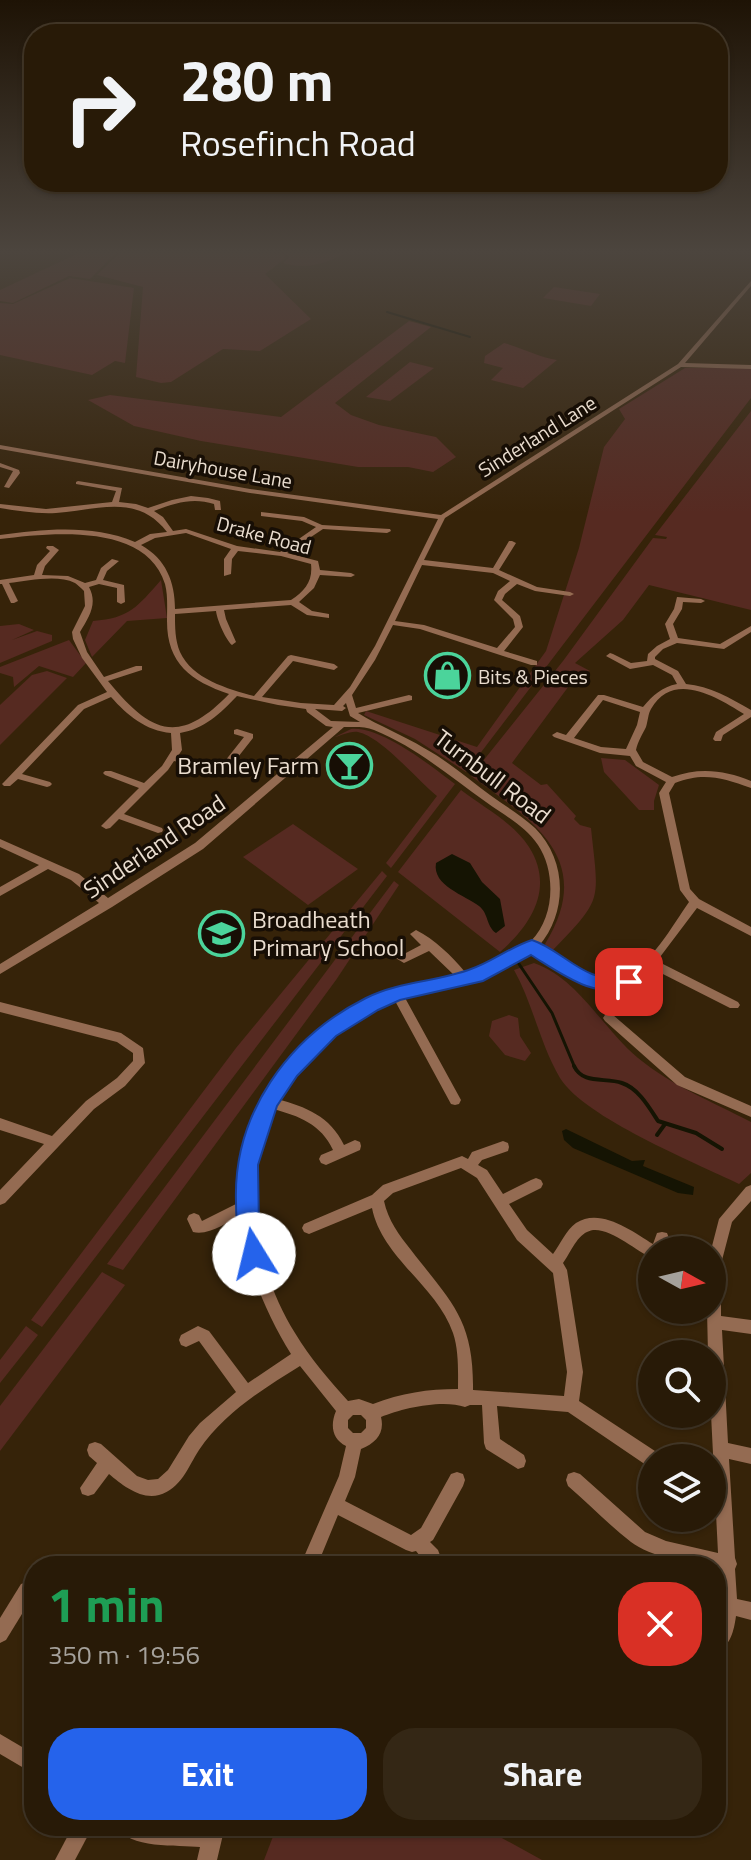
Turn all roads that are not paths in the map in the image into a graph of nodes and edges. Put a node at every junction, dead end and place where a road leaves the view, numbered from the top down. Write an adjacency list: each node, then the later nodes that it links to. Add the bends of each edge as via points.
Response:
1 (702, 340): 2 (street, Sinderland Lane)
2 (680, 365): 3 (street); 17 (street, Sinderland Lane)
3 (751, 367)
4 (0, 447): 17 (street, Dairyhouse Lane, via 253,492)
5 (0, 465): 7 (street)
6 (28, 469): 7 (street)
7 (16, 470): 9 (street)
8 (78, 483): 11 (street)
9 (7, 487)
10 (130, 487): 11 (street)
11 (120, 489): 12 (street)
12 (115, 504): 13 (street, via 45,511); 15 (street)
13 (0, 506)
14 (218, 508): 15 (street, via 209,500 188,498)
15 (149, 510): 19 (street)
16 (264, 514): 18 (street, via 304,519)
17 (442, 517): 28 (street)
18 (321, 527): 20 (street); 26 (street)
19 (170, 531): 23 (street); 25 (street, Drake Road, via 198,533)
20 (387, 531)
21 (0, 537): 23 (street, via 72,531)
22 (513, 543): 29 (street)
23 (134, 546): 44 (street, via 162,568)
24 (50, 548): 33 (street, via 55,550)
25 (236, 548): 26 (street, Drake Road); 31 (street)
26 (281, 554): 30 (street, Drake Road, via 315,563)
27 (115, 561): 34 (street)
28 (419, 562): 29 (street); 46 (street)
29 (495, 571): 36 (street)
30 (317, 572): 32 (street); 42 (street, Drake Road, via 309,591)
31 (227, 574)
32 (351, 575)
33 (38, 576): 35 (street); 37 (street, via 66,578)
34 (99, 581): 37 (street); 41 (street, via 121,587)
35 (3, 582): 39 (street)
36 (521, 582): 38 (street); 50 (street, via 498,600 519,627)
37 (83, 587): 56 (street, via 90,603 76,632)
38 (570, 594)
39 (14, 601)
40 (701, 601): 48 (street, via 680,599 669,624)
41 (121, 602)
42 (293, 602): 43 (street); 45 (street)
43 (220, 610): 44 (street); 49 (street)
44 (171, 612): 59 (street, via 178,658 204,680)
45 (326, 616)
46 (393, 623): 50 (street); 61 (street)
47 (751, 628): 48 (street, via 721,647)
48 (674, 639): 52 (street, via 651,656)
49 (232, 642)
50 (498, 652): 53 (street)
51 (610, 656): 52 (street, via 630,666)
52 (654, 662): 57 (street, via 675,673)
53 (534, 663)
54 (334, 667): 60 (street, via 291,658)
55 (139, 668): 56 (street)
56 (102, 680): 58 (street)
57 (682, 685): 65 (street, via 661,692); 67 (street, via 710,691)
58 (112, 693): 71 (street, via 153,727); 80 (street, via 81,707)
59 (235, 693): 60 (street); 71 (street, via 210,720)
60 (258, 697): 63 (street)
61 (349, 697): 64 (street); 66 (street)
62 (409, 698): 66 (street)
63 (306, 708): 64 (street); 68 (street)
64 (334, 708): 66 (street); 68 (street, via 324,713)
65 (645, 710): 74 (street, via 601,697); 77 (street)
66 (352, 713): 69 (street, Sinderland Road, via 351,721); 70 (street, Turnbull Road)
67 (751, 714): 75 (street)
68 (324, 720): 69 (street); 76 (street)
69 (342, 725): 70 (street, Turnbull Road); 76 (street, Sinderland Road)
70 (376, 727): 97 (street, Turnbull Road, via 444,765 533,833 550,859 556,898 548,926)
71 (175, 732): 78 (street, via 177,750)
72 (237, 732): 78 (street, via 250,736 228,764)
73 (557, 735): 74 (street)
74 (568, 739): 77 (street)
75 (718, 739)
76 (319, 741): 93 (street, Sinderland Road, via 222,829)
77 (632, 753): 81 (street, via 639,764)
78 (172, 758): 85 (street)
79 (108, 773): 85 (street)
80 (16, 775): 82 (street); 83 (street)
81 (671, 781): 84 (street, via 705,773); 92 (street, via 664,793 666,810 682,882)
82 (7, 784)
83 (47, 784)
84 (751, 785)
85 (146, 787): 86 (street)
86 (117, 815): 87 (street); 88 (street)
87 (106, 826)
88 (158, 830)
89 (0, 843): 90 (street)
90 (47, 865): 91 (street); 93 (street, via 75,877)
91 (0, 892)
92 (695, 902): 94 (street); 99 (street)
93 (108, 904): 100 (street, Sinderland Road)
94 (751, 932)
95 (416, 934): 96 (street)
96 (430, 945): 98 (street, via 404,959); 101 (street)
97 (532, 947): 99 (street, via 578,977 600,983 629,982); 101 (street, Turnbull Road, via 493,970)
98 (391, 950)
99 (651, 963): 103 (street)
100 (0, 970)
101 (464, 979): 102 (street, Turnbull Road)
102 (397, 993): 106 (street); 107 (street, Turnbull Road, via 329,1030)
103 (734, 1005)
104 (0, 1007): 110 (street, via 121,1038 139,1051 132,1072)
105 (609, 1018): 108 (street, via 627,1027 681,1081)
106 (455, 1100)
107 (268, 1102): 113 (street, via 322,1122); 121 (street, Turnbull Road, via 247,1165)
108 (751, 1112)
109 (0, 1124): 110 (street)
110 (53, 1142): 118 (street)
111 (355, 1146): 113 (street)
112 (503, 1147): 115 (street, via 477,1156)
113 (341, 1152): 114 (street)
114 (326, 1159)
115 (471, 1165): 119 (street, via 454,1163 388,1189); 120 (street)
116 (536, 1184): 120 (street)
117 (751, 1191): 124 (street, via 726,1219)
118 (0, 1199)
119 (377, 1199): 123 (street); 133 (street, via 391,1232 457,1323)
120 (500, 1202): 126 (street, via 522,1235)
121 (248, 1205): 122 (street, via 203,1227 198,1228); 131 (street, Turnbull Road, via 248,1230 261,1278)
122 (194, 1219)
123 (309, 1228)
124 (722, 1236)
125 (638, 1239): 126 (street, via 589,1225)
126 (555, 1262): 135 (street, via 564,1281 575,1372)
127 (714, 1324): 139 (street)
128 (726, 1324): 129 (street)
129 (751, 1327)
130 (186, 1340): 132 (street, via 198,1333 204,1336)
131 (301, 1357): 132 (street); 136 (street, Turnbull Road)
132 (247, 1394): 145 (street, via 206,1428 159,1488 147,1488)
133 (465, 1399): 134 (street); 137 (street, via 404,1400)
134 (489, 1399): 135 (street); 144 (street, via 492,1443)
135 (571, 1405): 141 (street)
136 (346, 1411): 137 (street, via 359,1406); 138 (street, via 341,1427)
137 (371, 1413): 138 (street, via 372,1433)
138 (355, 1442): 149 (street)
139 (722, 1444)
140 (95, 1450): 145 (street)
141 (638, 1450)
142 (726, 1451): 143 (street)
143 (751, 1456)
144 (518, 1461)
145 (108, 1462): 148 (street)
146 (457, 1480): 151 (street)
147 (574, 1480): 154 (street, via 639,1538)
148 (88, 1488)
149 (335, 1505): 151 (street, via 404,1543); 152 (street)
150 (725, 1532): 156 (street)
151 (419, 1542): 153 (street)
152 (312, 1556)
153 (432, 1556)
154 (692, 1556)
155 (726, 1563): 156 (street)
156 (729, 1564): 158 (street)
157 (24, 1595): 161 (street)
158 (729, 1606): 159 (street); 160 (street)
159 (751, 1611)
160 (726, 1625)
161 (0, 1634)
162 (0, 1743): 163 (street)
163 (24, 1757)
164 (78, 1836): 166 (street)
165 (212, 1836): 167 (street)
166 (65, 1860)
167 (207, 1860)

